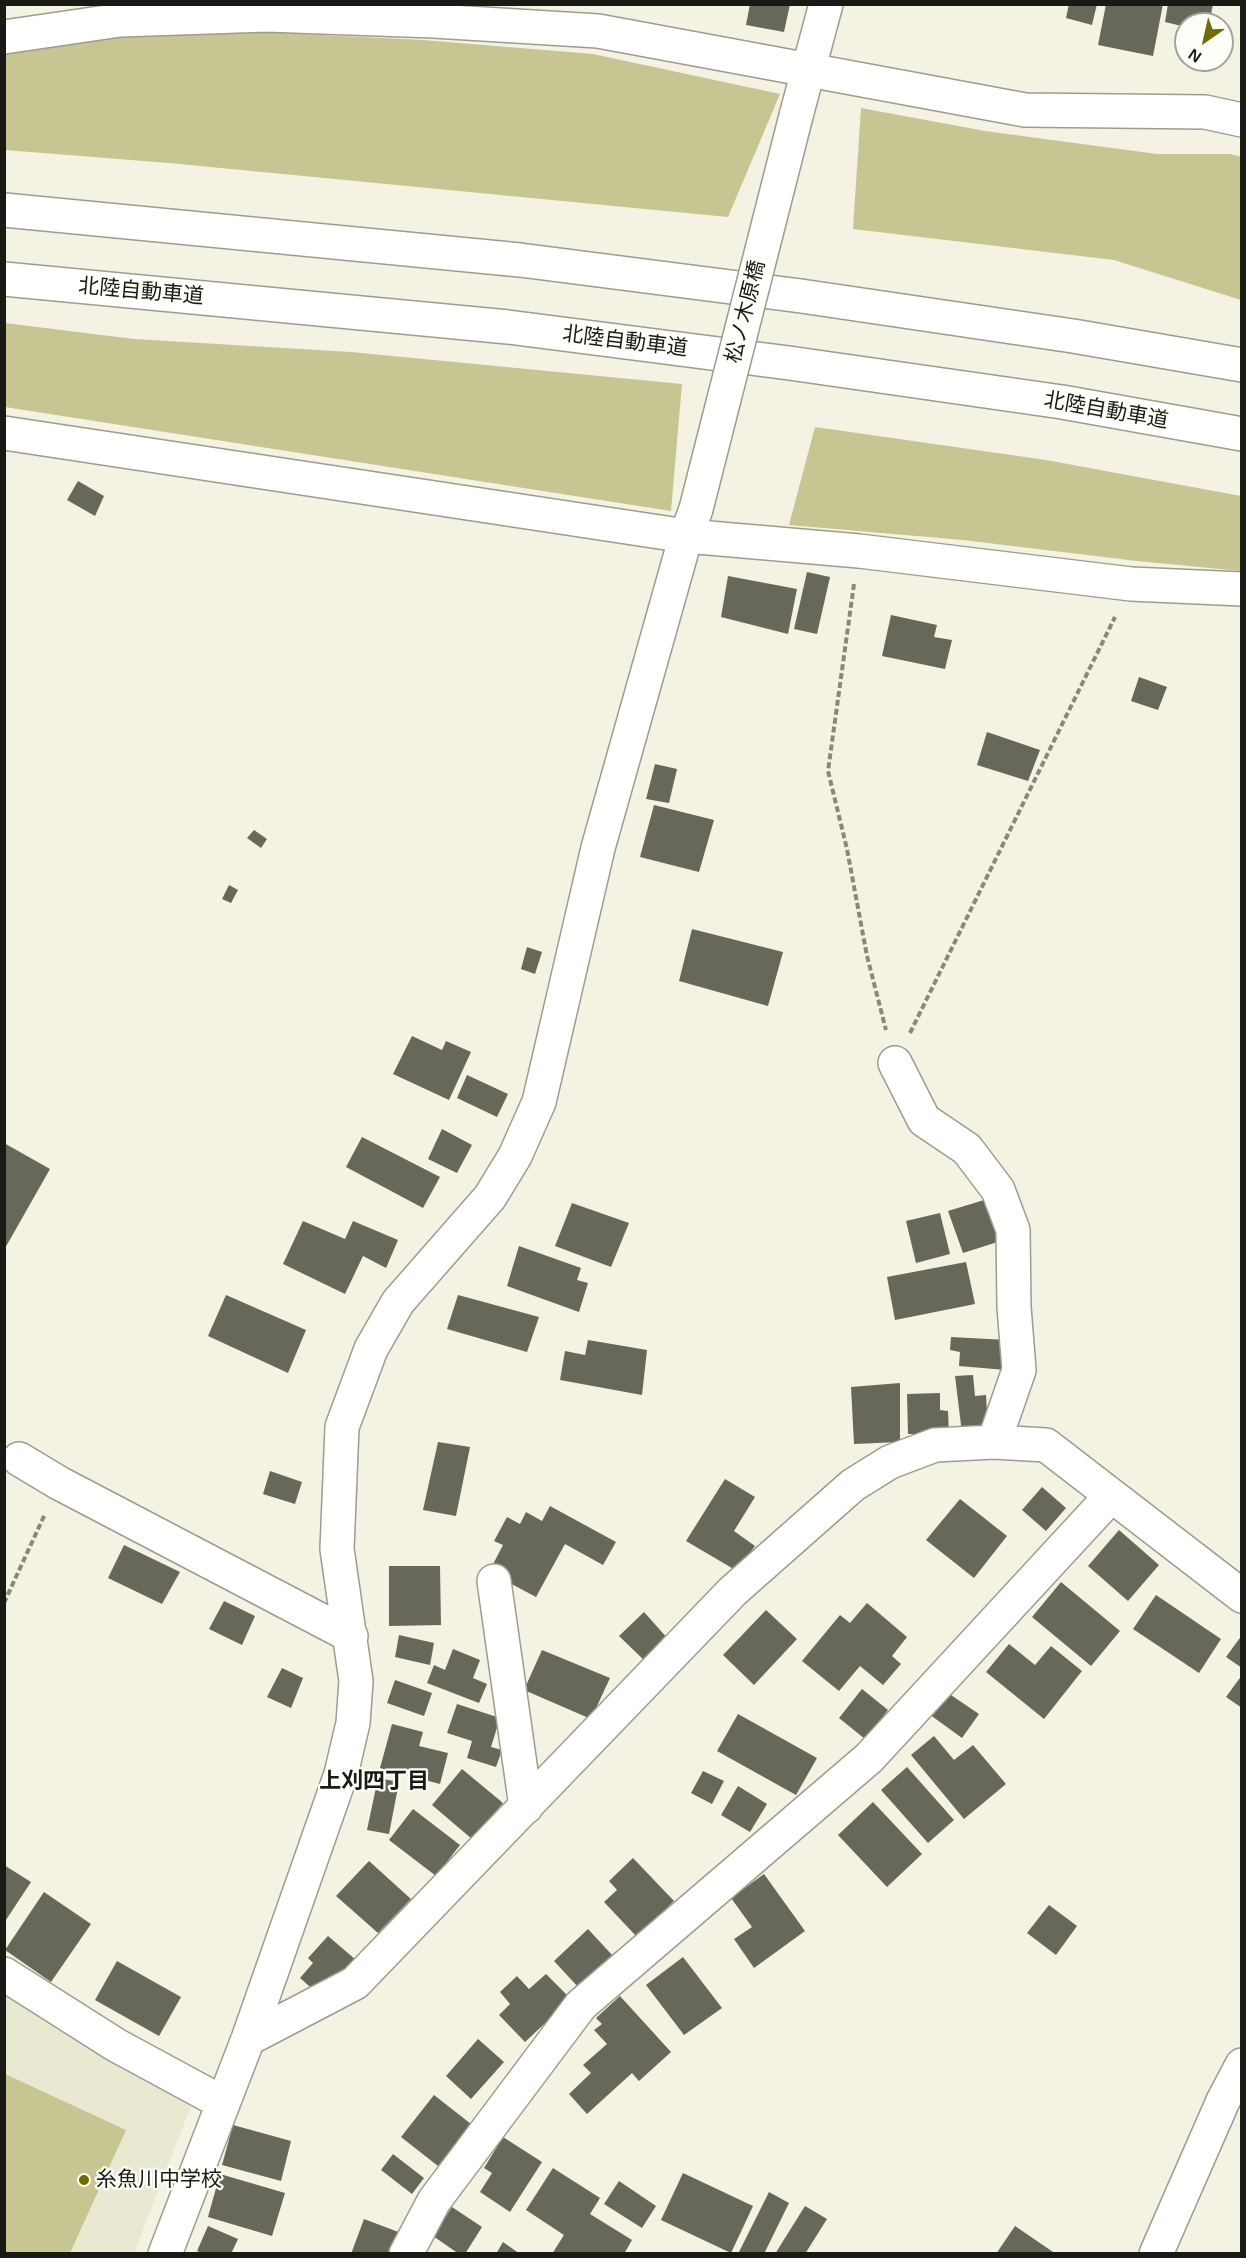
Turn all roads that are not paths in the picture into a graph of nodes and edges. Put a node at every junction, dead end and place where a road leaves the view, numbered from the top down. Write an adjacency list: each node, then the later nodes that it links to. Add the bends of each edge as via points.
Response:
1 (826, 4): 3 (main road, 松ノ木原橋)
2 (4, 37): 3 (main road, via 120,20 267,15 434,21 598,32)
3 (809, 71): 4 (main road, via 1025,110 1205,112); 10 (main road, 松ノ木原橋, bridge)
4 (1242, 120)
5 (4, 210): 7 (main road, via 520,260 812,298)
6 (4, 279): 9 (main road, 北陸自動車道, via 508,327 1062,402)
7 (1242, 365)
8 (4, 433): 10 (main road)
9 (1242, 434)
10 (691, 522): 11 (main road, via 859,551 1131,584); 18 (main road, 松ノ木原橋, via 598,848 539,1102 515,1156 490,1197 398,1302 371,1348 342,1427 337,1549)
11 (1242, 589)
12 (895, 1063): 13 (main road, via 924,1120 967,1149 998,1190 1013,1230 1019,1370)
13 (994, 1442): 15 (main road, via 1046,1445); 19 (main road, via 935,1445 890,1462 853,1485 733,1591)
14 (18, 1459): 18 (main road)
15 (1111, 1496): 17 (main road); 25 (main road, via 869,1758 581,2005 434,2201)
16 (494, 1581): 19 (main road)
17 (1239, 1588)
18 (351, 1636): 21 (main road, 松ノ木原橋, via 356,1681 353,1723 342,1774)
19 (526, 1807): 21 (main road, via 355,1983)
20 (4, 1974): 23 (main road, via 116,2045)
21 (248, 2039): 23 (main road, 松ノ木原橋)
22 (1242, 2065): 26 (main road)
23 (224, 2103): 24 (main road, 松ノ木原橋)
24 (165, 2253)
25 (406, 2253)
26 (1156, 2253)

